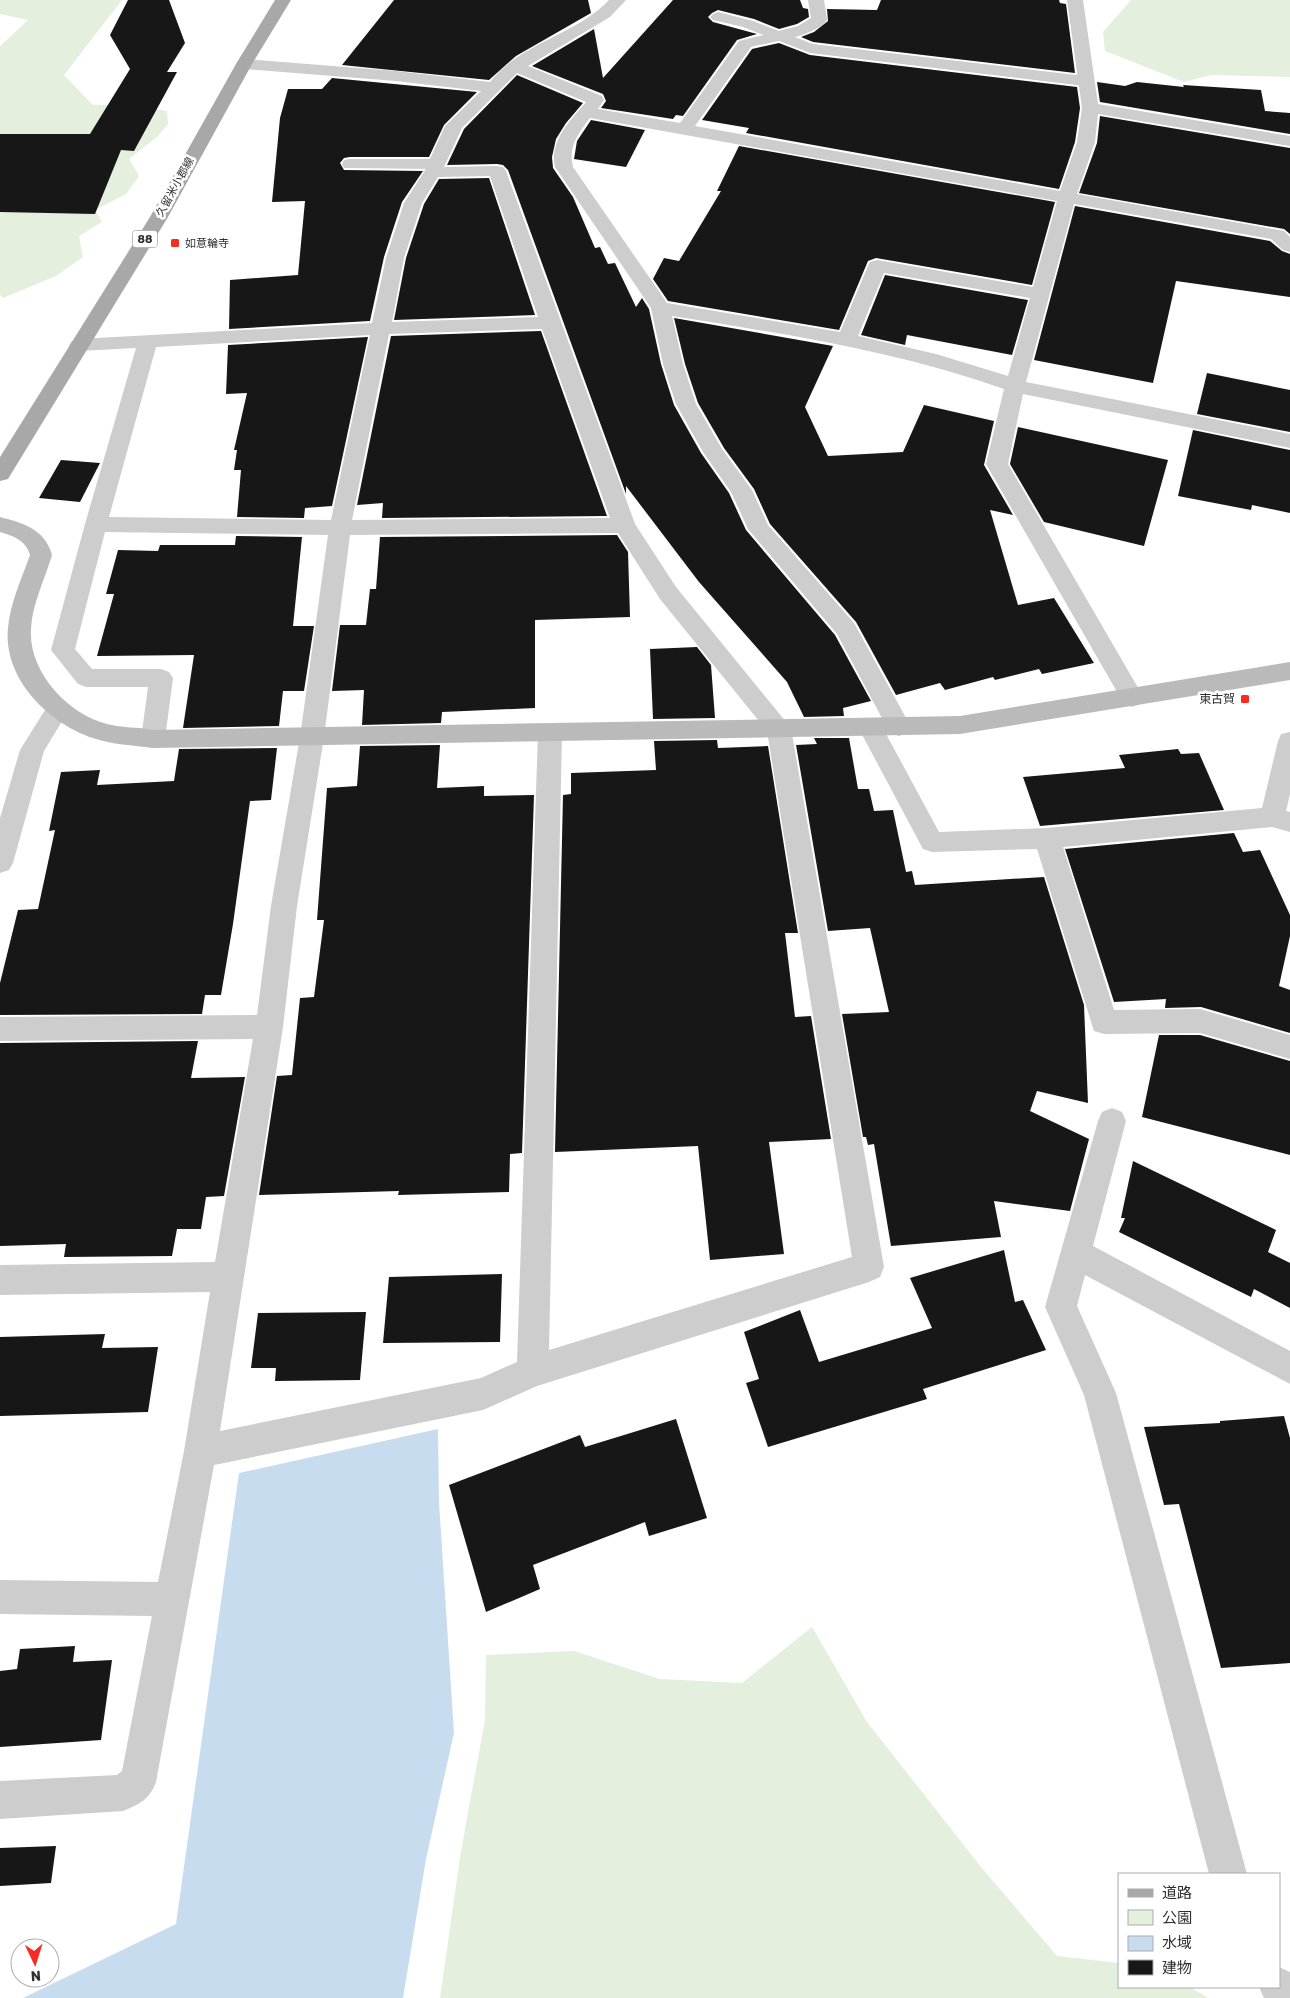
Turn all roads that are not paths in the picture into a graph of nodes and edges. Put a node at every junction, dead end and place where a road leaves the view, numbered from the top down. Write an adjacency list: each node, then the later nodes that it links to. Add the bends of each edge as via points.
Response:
1 (283, 0): 7 (main road, 久留米小郡線 / 88)
2 (618, 0): 8 (street, via 604,14)
3 (816, 0): 6 (street, via 819,20 804,29)
4 (1075, 0): 9 (street)
5 (718, 17): 6 (lane, via 748,24)
6 (776, 36): 9 (lane, via 810,48); 13 (street, via 745,44)
7 (244, 64): 10 (street); 25 (main road, 久留米小郡線 / 88, via 159,217)
8 (516, 67): 10 (street); 12 (street, via 596,100)
9 (1085, 82): 11 (street)
10 (494, 87): 16 (street, via 454,126)
11 (1090, 108): 14 (street); 17 (street, via 1086,142)
12 (586, 112): 13 (street); 20 (street, via 563,145 564,167)
13 (684, 129): 17 (street)
14 (1290, 141)
15 (350, 164): 16 (lane)
16 (435, 168): 21 (street, via 497,170); 22 (street, via 413,203 395,258)
17 (1067, 198): 18 (street, via 1277,235); 19 (street)
18 (1290, 246)
19 (1040, 294): 23 (street, via 876,266); 26 (street)
20 (661, 308): 23 (street); 37 (street, via 686,404 713,452 741,490 759,529 846,629)
21 (550, 323): 22 (street); 31 (street)
22 (380, 328): 24 (street); 32 (street)
23 (847, 340): 26 (street, via 978,372)
24 (148, 342): 25 (street); 30 (street)
25 (78, 346): 28 (main road, 久留米小郡線 / 88)
26 (1015, 386): 27 (street); 34 (street, via 997,464)
27 (1290, 441)
28 (0, 474)
29 (0, 524): 35 (street, via 35,539 40,546 41,555 19,627 19,646 33,679)
30 (96, 524): 32 (street); 41 (street, via 63,650 86,678 161,678)
31 (624, 525): 32 (street); 38 (street, via 668,593)
32 (340, 528): 40 (street)
33 (1290, 671): 34 (street)
34 (1132, 698): 37 (street, via 960,725)
35 (58, 708): 41 (street, via 101,731); 45 (street, via 32,750)
36 (870, 727): 37 (street); 38 (street); 44 (street, via 932,842)
37 (899, 727)
38 (779, 728): 39 (street); 54 (street, via 869,1267)
39 (550, 733): 40 (street); 54 (street)
40 (312, 737): 41 (street); 46 (street, via 284,906)
41 (152, 739)
42 (1290, 741): 43 (street)
43 (1281, 820): 44 (street)
44 (1048, 838): 48 (street, via 1104,1022 1200,1021)
45 (0, 863)
46 (269, 1027): 47 (street); 51 (street)
47 (0, 1028)
48 (1290, 1047)
49 (1112, 1121): 50 (street)
50 (1075, 1253): 53 (street); 59 (street, via 1061,1307 1100,1393)
51 (228, 1277): 52 (street); 55 (street)
52 (0, 1280)
53 (1290, 1368)
54 (533, 1371): 55 (street, via 483,1394)
55 (200, 1451): 57 (street)
56 (0, 1598): 57 (street)
57 (172, 1599): 58 (street, via 138,1782 123,1793)
58 (0, 1800)
59 (1228, 1873)

